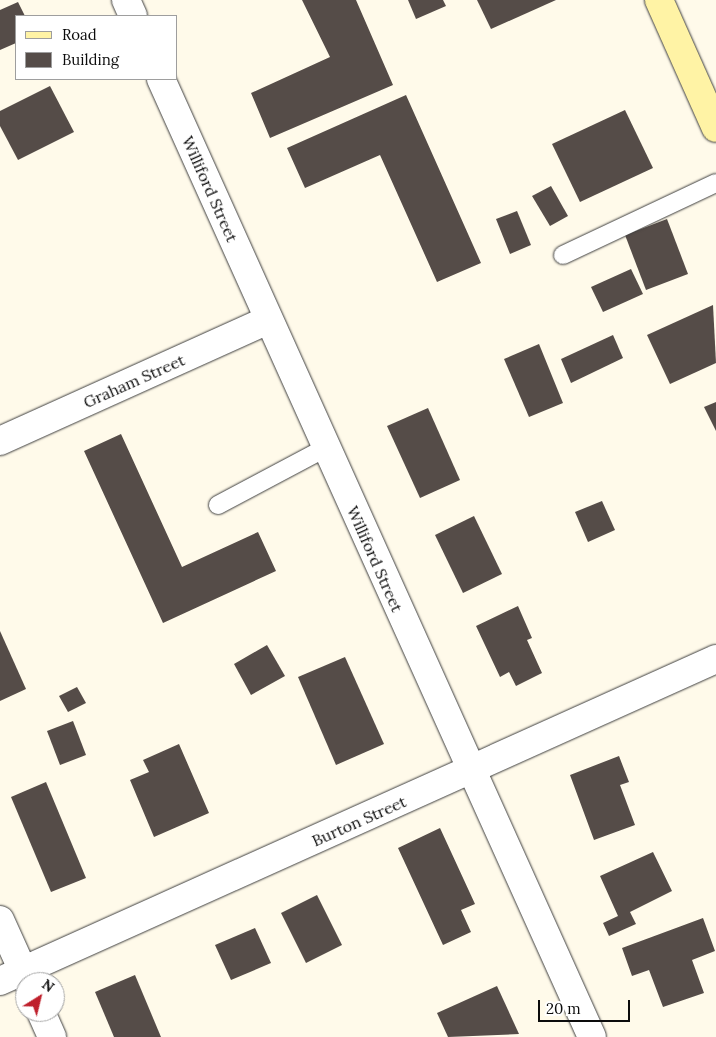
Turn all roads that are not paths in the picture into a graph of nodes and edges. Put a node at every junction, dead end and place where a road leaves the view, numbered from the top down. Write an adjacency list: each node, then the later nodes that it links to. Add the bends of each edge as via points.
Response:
1 (126, 0): 3 (street)
2 (659, 0): 5 (main road)
3 (133, 15)
4 (161, 80): 8 (street, Williford Street)
5 (716, 128)
6 (716, 182): 7 (lane)
7 (563, 255)
8 (268, 320): 9 (street, Graham Street); 10 (street, Williford Street)
9 (0, 442)
10 (325, 448): 11 (lane); 13 (street, Williford Street)
11 (218, 505)
12 (716, 659): 13 (street, Burton Street)
13 (470, 772): 16 (street, Burton Street); 19 (street, Williford Street)
14 (0, 920): 15 (street)
15 (15, 972)
16 (30, 972)
17 (45, 1022): 18 (street)
18 (52, 1037)
19 (592, 1037)

